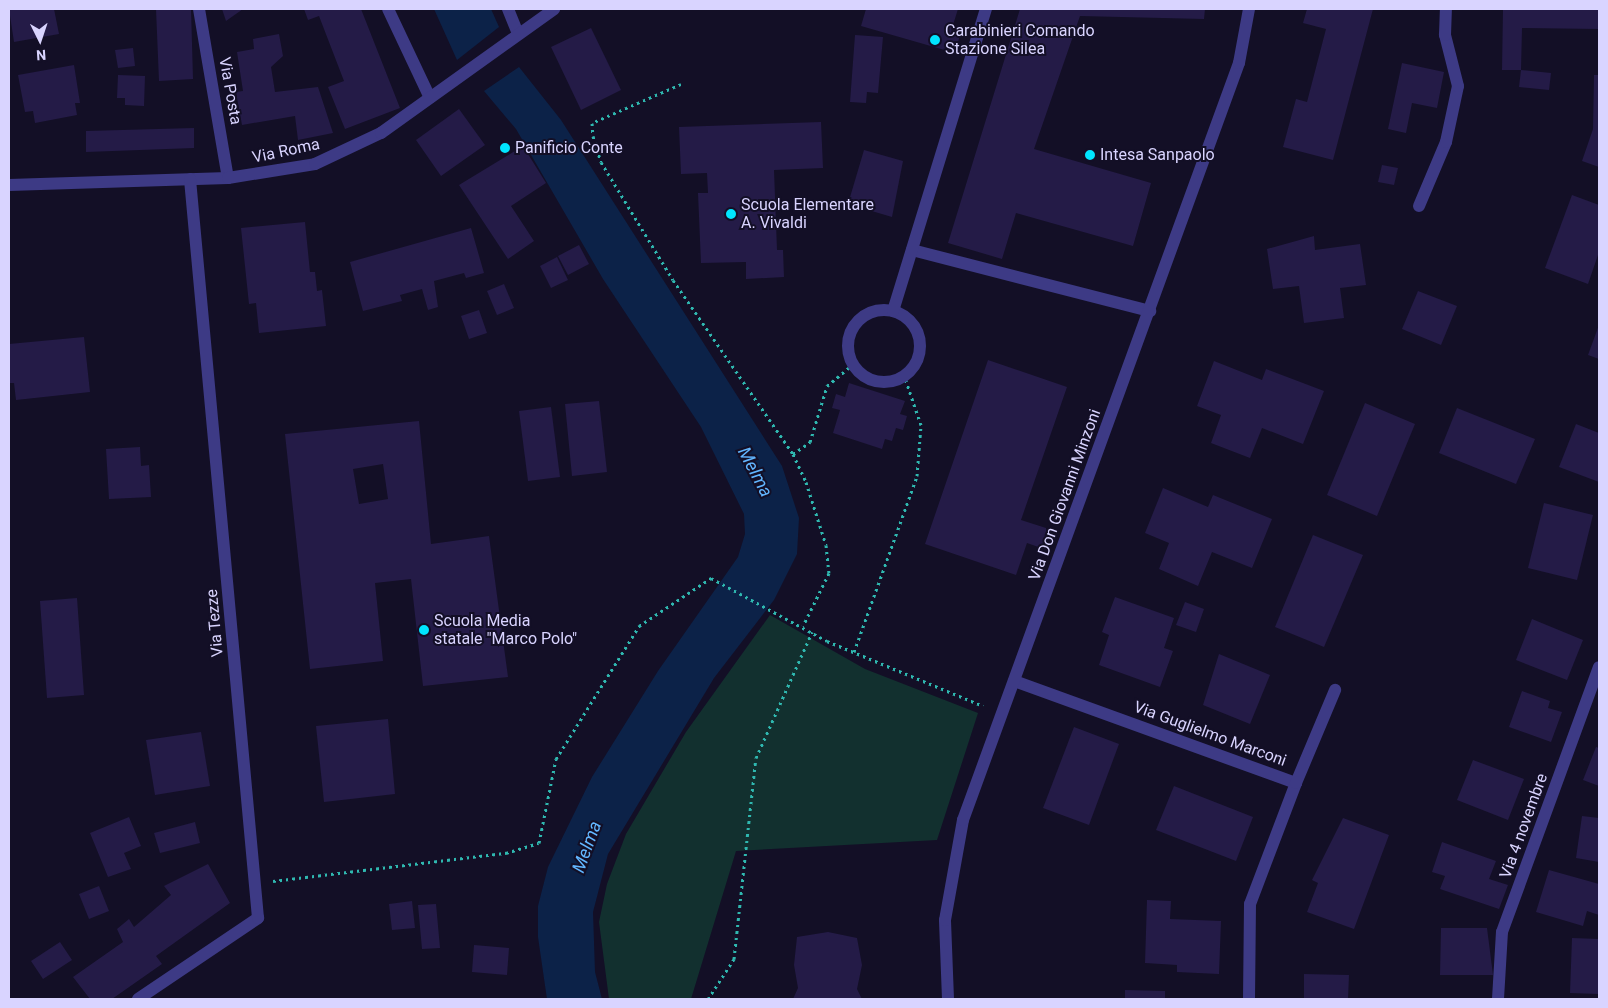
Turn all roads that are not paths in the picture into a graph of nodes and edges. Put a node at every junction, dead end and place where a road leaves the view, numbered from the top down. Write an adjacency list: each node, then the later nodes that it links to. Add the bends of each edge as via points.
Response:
1 (199, 9): 10 (street, Via Posta)
2 (388, 9): 9 (street)
3 (508, 9): 8 (street)
4 (554, 9): 8 (street, Via Roma)
5 (986, 9): 14 (street)
6 (1249, 9): 16 (street, Via Don Giovanni Minzoni, via 1239,63)
7 (1446, 9): 13 (street, via 1445,35 1458,86 1446,142)
8 (518, 34): 9 (street, Via Roma)
9 (430, 98): 10 (street, Via Roma, via 343,154 315,164)
10 (228, 178): 11 (street, Via Roma)
11 (190, 179): 12 (street, Via Roma); 21 (street, Via Tezze, via 258,918)
12 (9, 185)
13 (1419, 206)
14 (912, 250): 15 (street); 16 (street)
15 (893, 311): 15 (street, via 904,316 917,334 918,356 904,374 894,380 872,380 853,364 848,341 859,319 881,310)
16 (1150, 311): 18 (street, Via Don Giovanni Minzoni)
17 (1599, 668): 24 (street, Via 4 novembre, via 1502,932)
18 (1014, 681): 20 (street, Via Guglielmo Marconi); 22 (street, Via Don Giovanni Minzoni, via 963,820 945,920)
19 (1335, 690): 20 (street)
20 (1296, 783): 23 (street, Via Guglielmo Marconi, via 1250,904)
21 (138, 999)
22 (948, 999)
23 (1249, 999)
24 (1498, 999)

